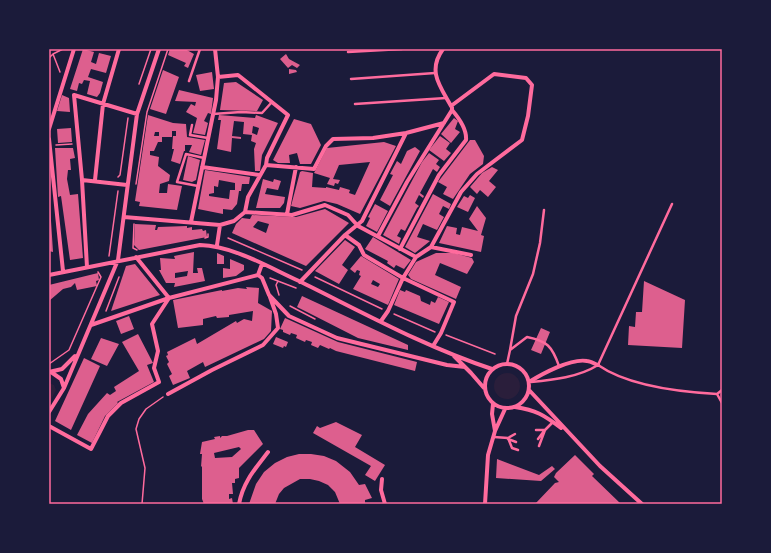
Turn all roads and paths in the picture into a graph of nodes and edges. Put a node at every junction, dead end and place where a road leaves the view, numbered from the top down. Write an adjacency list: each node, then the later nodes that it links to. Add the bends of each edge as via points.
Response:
1 (63, 49): 12 (path)
2 (74, 49): 30 (street)
3 (119, 49): 22 (street)
4 (151, 49): 19 (path)
5 (159, 49): 25 (street)
6 (168, 49): 46 (path, via 147,112)
7 (200, 49): 18 (lane)
8 (215, 49): 16 (street)
9 (402, 49): 11 (lane)
10 (443, 49): 14 (street, via 437,57)
11 (348, 52)
12 (53, 54): 13 (path); 15 (path)
13 (49, 58)
14 (436, 73): 17 (lane); 20 (street)
15 (60, 74)
16 (218, 77): 21 (street, via 238,75); 26 (street)
17 (351, 79)
18 (189, 81)
19 (137, 90)
20 (447, 98): 23 (lane); 24 (street)
21 (272, 102): 26 (lane, via 262,113); 36 (street, via 288,116)
22 (103, 104): 25 (street); 34 (street, via 74,95); 42 (street)
23 (355, 104)
24 (452, 108): 28 (street); 60 (street, via 494,74 526,78 531,83 528,116 522,140 477,174 461,192); 62 (street, via 459,119 466,140 439,175)
25 (137, 114): 43 (street)
26 (214, 114): 32 (street)
27 (126, 115): 40 (path, via 128,116)
28 (444, 123): 31 (street); 57 (street, via 407,182)
29 (192, 125): 32 (lane, via 190,135)
30 (49, 129)
31 (406, 133): 38 (street, via 373,138 333,139 326,146 314,169); 55 (street)
32 (208, 138): 35 (street)
33 (49, 142): 34 (path); 70 (street)
34 (78, 144): 41 (street)
35 (204, 158): 37 (street); 44 (lane, via 186,154 177,182)
36 (266, 164): 38 (street); 39 (street)
37 (202, 167): 39 (street); 44 (street)
38 (296, 167): 50 (street)
39 (259, 175): 49 (street, via 248,197)
40 (118, 177)
41 (82, 180): 42 (street); 69 (street)
42 (96, 180): 43 (street)
43 (127, 185): 51 (street)
44 (198, 186): 53 (street)
45 (118, 187): 64 (path, via 110,256)
46 (135, 188)
47 (672, 204): 99 (lane)
48 (544, 210): 93 (lane, via 533,274 516,316)
49 (245, 212): 50 (street); 54 (street, via 234,221)
50 (287, 214): 55 (street, via 292,215 325,205 348,215)
51 (124, 217): 53 (street); 67 (street)
52 (134, 221): 61 (path)
53 (191, 222): 54 (street)
54 (220, 225): 59 (street)
55 (358, 226): 56 (street); 57 (street)
56 (345, 235): 78 (street, via 359,245 364,255); 80 (street)
57 (378, 236): 62 (street)
58 (228, 238): 71 (path)
59 (217, 245): 65 (street, via 200,244); 68 (street)
60 (431, 247): 63 (street); 66 (street)
61 (133, 248)
62 (400, 249): 66 (street)
63 (471, 255)
64 (103, 257)
65 (136, 257): 67 (street); 83 (street)
66 (416, 257): 78 (street)
67 (118, 260): 69 (street); 90 (street)
68 (262, 264): 75 (street); 80 (street)
69 (87, 267): 70 (street)
70 (63, 271): 74 (street)
71 (303, 271)
72 (121, 272): 86 (path)
73 (92, 273): 97 (path, via 98,272 101,277 69,350)
74 (49, 274)
75 (258, 275): 82 (street, via 262,278); 83 (street)
76 (313, 276): 87 (path)
77 (270, 278): 79 (path)
78 (403, 278): 87 (street); 91 (street, via 454,302)
79 (278, 281): 81 (path); 84 (path, via 276,285)
80 (300, 282): 89 (street)
81 (302, 290)
82 (269, 295): 101 (street, via 289,316 337,338 447,366); 109 (street, via 278,328 263,345)
83 (169, 298): 90 (street); 117 (street, via 152,324 158,351 154,368 159,382 121,403 108,416 92,449)
84 (282, 299)
85 (285, 303): 88 (path)
86 (106, 311)
87 (388, 311): 89 (street); 91 (path)
88 (317, 321)
89 (381, 321): 92 (street)
90 (91, 324): 94 (street)
91 (441, 333): 92 (street); 95 (path)
92 (433, 346): 96 (street)
93 (510, 350): 98 (lane); 100 (lane, via 527,337 536,338 546,342 554,351)
94 (78, 352): 103 (street, via 62,369); 105 (street)
95 (495, 354)
96 (452, 355): 101 (street); 102 (street)
97 (49, 364)
98 (506, 364): 102 (street); 104 (street, via 521,369)
99 (598, 365): 100 (street, via 585,360); 104 (lane, via 589,371); 110 (lane, via 610,374 627,379 684,392)
100 (559, 366): 104 (street)
101 (465, 367): 106 (street)
102 (492, 369): 106 (street)
103 (50, 372): 105 (street, via 61,379)
104 (529, 382): 107 (street)
105 (64, 388): 115 (street)
106 (484, 388): 112 (street)
107 (529, 390): 113 (street, via 521,403); 122 (street)
108 (722, 390): 110 (lane)
109 (168, 394): 131 (path, via 146,409 136,429 145,468)
110 (717, 394): 111 (lane)
111 (722, 403)
112 (493, 404): 114 (street); 120 (street)
113 (515, 407): 114 (street); 116 (street, via 537,412)
114 (506, 409): 120 (street)
115 (49, 412)
116 (553, 422): 119 (lane); 122 (street)
117 (49, 426)
118 (536, 430): 119 (lane)
119 (545, 430): 125 (lane); 127 (lane)
120 (495, 431): 123 (street)
121 (515, 434): 124 (lane)
122 (571, 435): 135 (street, via 600,466)
123 (493, 437): 124 (lane); 134 (street, via 488,455)
124 (508, 438): 126 (lane); 128 (lane, via 512,448)
125 (538, 439)
126 (516, 442)
127 (539, 446)
128 (518, 450)
129 (268, 452): 132 (street, via 242,490)
130 (382, 479): 133 (street, via 381,490)
131 (142, 504)
132 (239, 504)
133 (385, 504)
134 (485, 504)
135 (642, 504)

